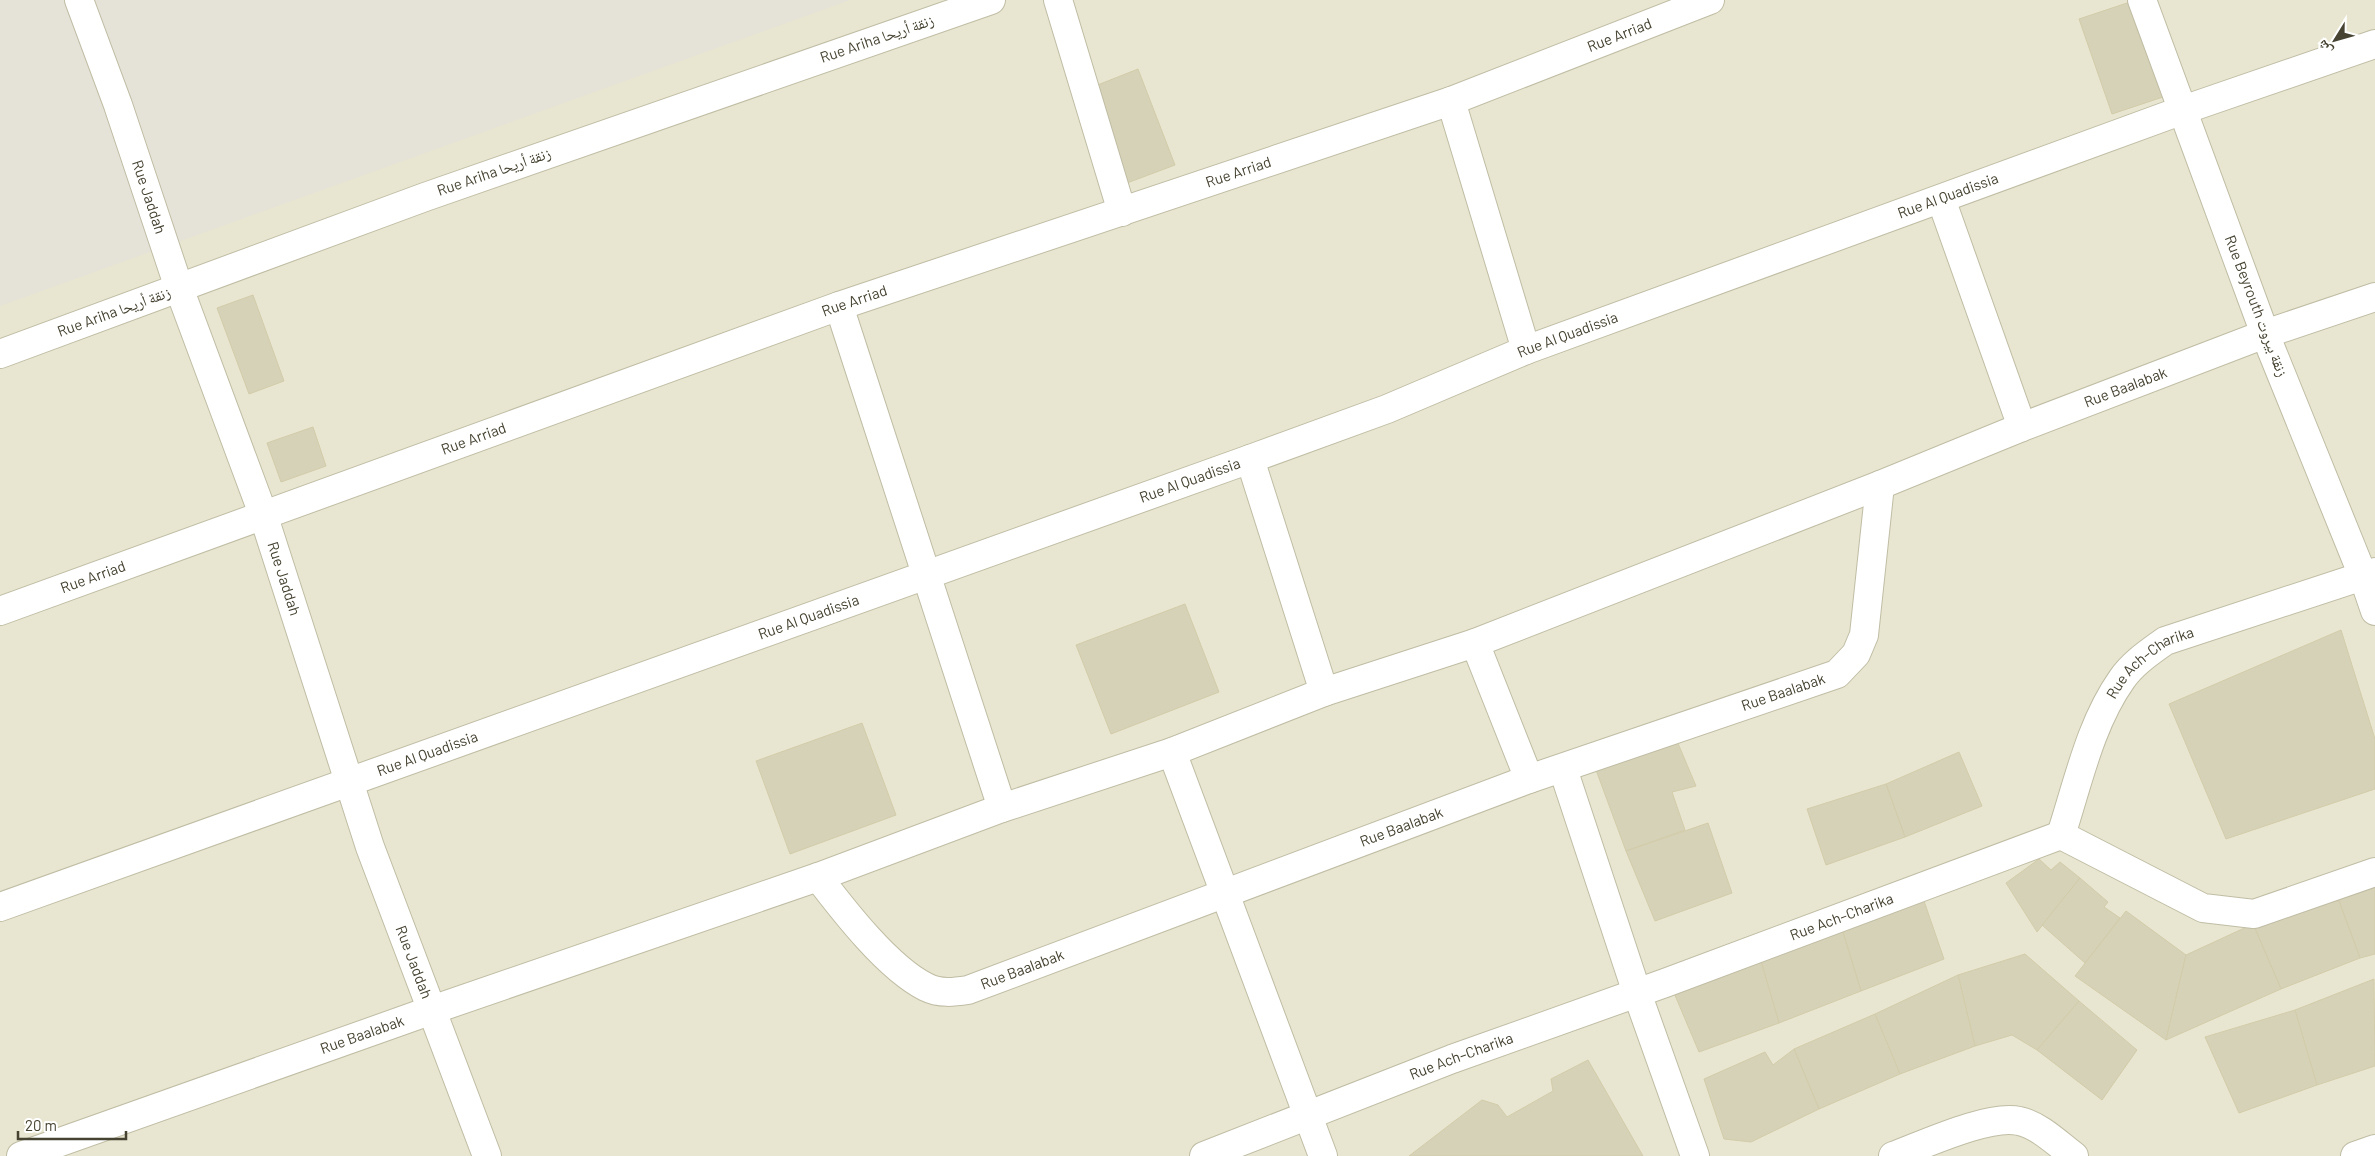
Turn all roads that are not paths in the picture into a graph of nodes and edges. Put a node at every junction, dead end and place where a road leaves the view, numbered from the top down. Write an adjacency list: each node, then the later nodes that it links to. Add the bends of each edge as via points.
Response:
1 (79, 0): 11 (street, Rue Jaddah)
2 (991, 0): 11 (street, Rue Ariha زنقة أريحا, via 425,197)
3 (1058, 0): 10 (street)
4 (1710, 0): 7 (street, Rue Arriad)
5 (2142, 0): 8 (street, Rue Beyrouth زنقة بيروت)
6 (2375, 44): 8 (street, Rue Al Quadissia)
7 (1451, 101): 10 (street, Rue Arriad); 15 (street)
8 (2183, 110): 9 (street, Rue Al Quadissia); 14 (street, Rue Beyrouth زنقة بيروت)
9 (1941, 199): 15 (street, Rue Al Quadissia); 17 (street)
10 (1122, 212): 13 (street, Rue Arriad)
11 (180, 288): 16 (street, Rue Ariha زنقة أريحا); 20 (street, Rue Jaddah)
12 (2375, 296): 14 (street, Rue Baalabak)
13 (839, 306): 20 (street, Rue Arriad); 21 (street)
14 (2265, 334): 17 (street, Rue Baalabak); 22 (street, Rue Beyrouth زنقة بيروت)
15 (1526, 350): 18 (street, Rue Al Quadissia, via 1387,409)
16 (0, 354)
17 (2022, 427): 19 (street, Rue Baalabak)
18 (1250, 459): 21 (street, Rue Al Quadissia); 26 (street)
19 (1880, 485): 25 (street, Rue Baalabak); 28 (street, Rue Baalabak, via 1864,635 1856,654 1846,666 1837,674 1788,692)
20 (263, 514): 23 (street, Rue Arriad); 30 (street, Rue Jaddah)
21 (925, 574): 30 (street, Rue Al Quadissia); 31 (street)
22 (2369, 574): 24 (street, Rue Beyrouth زنقة بيروت); 32 (street, Rue Ach–Charika, via 2165,641 2140,660 2122,678 2100,714)
23 (0, 611)
24 (2375, 611)
25 (1475, 643): 26 (street, Rue Baalabak); 29 (street)
26 (1324, 692): 27 (street, Rue Baalabak)
27 (1172, 752): 31 (street, Rue Baalabak); 35 (street)
28 (1563, 769): 29 (street, Rue Baalabak); 37 (street)
29 (1529, 779): 35 (street, Rue Baalabak)
30 (350, 782): 36 (street, Rue Al Quadissia); 38 (street, Rue Jaddah, via 370,847)
31 (1002, 808): 34 (street, Rue Baalabak)
32 (2061, 835): 33 (street, via 2202,908 2227,912 2254,914); 37 (street, Rue Ach–Charika)
33 (2375, 872)
34 (818, 877): 35 (street, Rue Baalabak, via 892,962 926,987 951,992 968,990); 38 (street, Rue Baalabak)
35 (1226, 892): 39 (street)
36 (0, 907)
37 (1637, 993): 39 (street, Rue Ach–Charika, via 1452,1059); 45 (street)
38 (432, 1010): 41 (street, Rue Baalabak); 42 (street, Rue Jaddah)
39 (1306, 1117): 43 (street, Rue Ach–Charika); 44 (street)
40 (2375, 1149): 48 (street)
41 (21, 1156)
42 (487, 1156)
43 (1204, 1156)
44 (1322, 1156)
45 (1696, 1156)
46 (1893, 1156): 47 (street, via 1951,1134 1989,1123 2017,1120)
47 (2074, 1156)
48 (2355, 1156)

